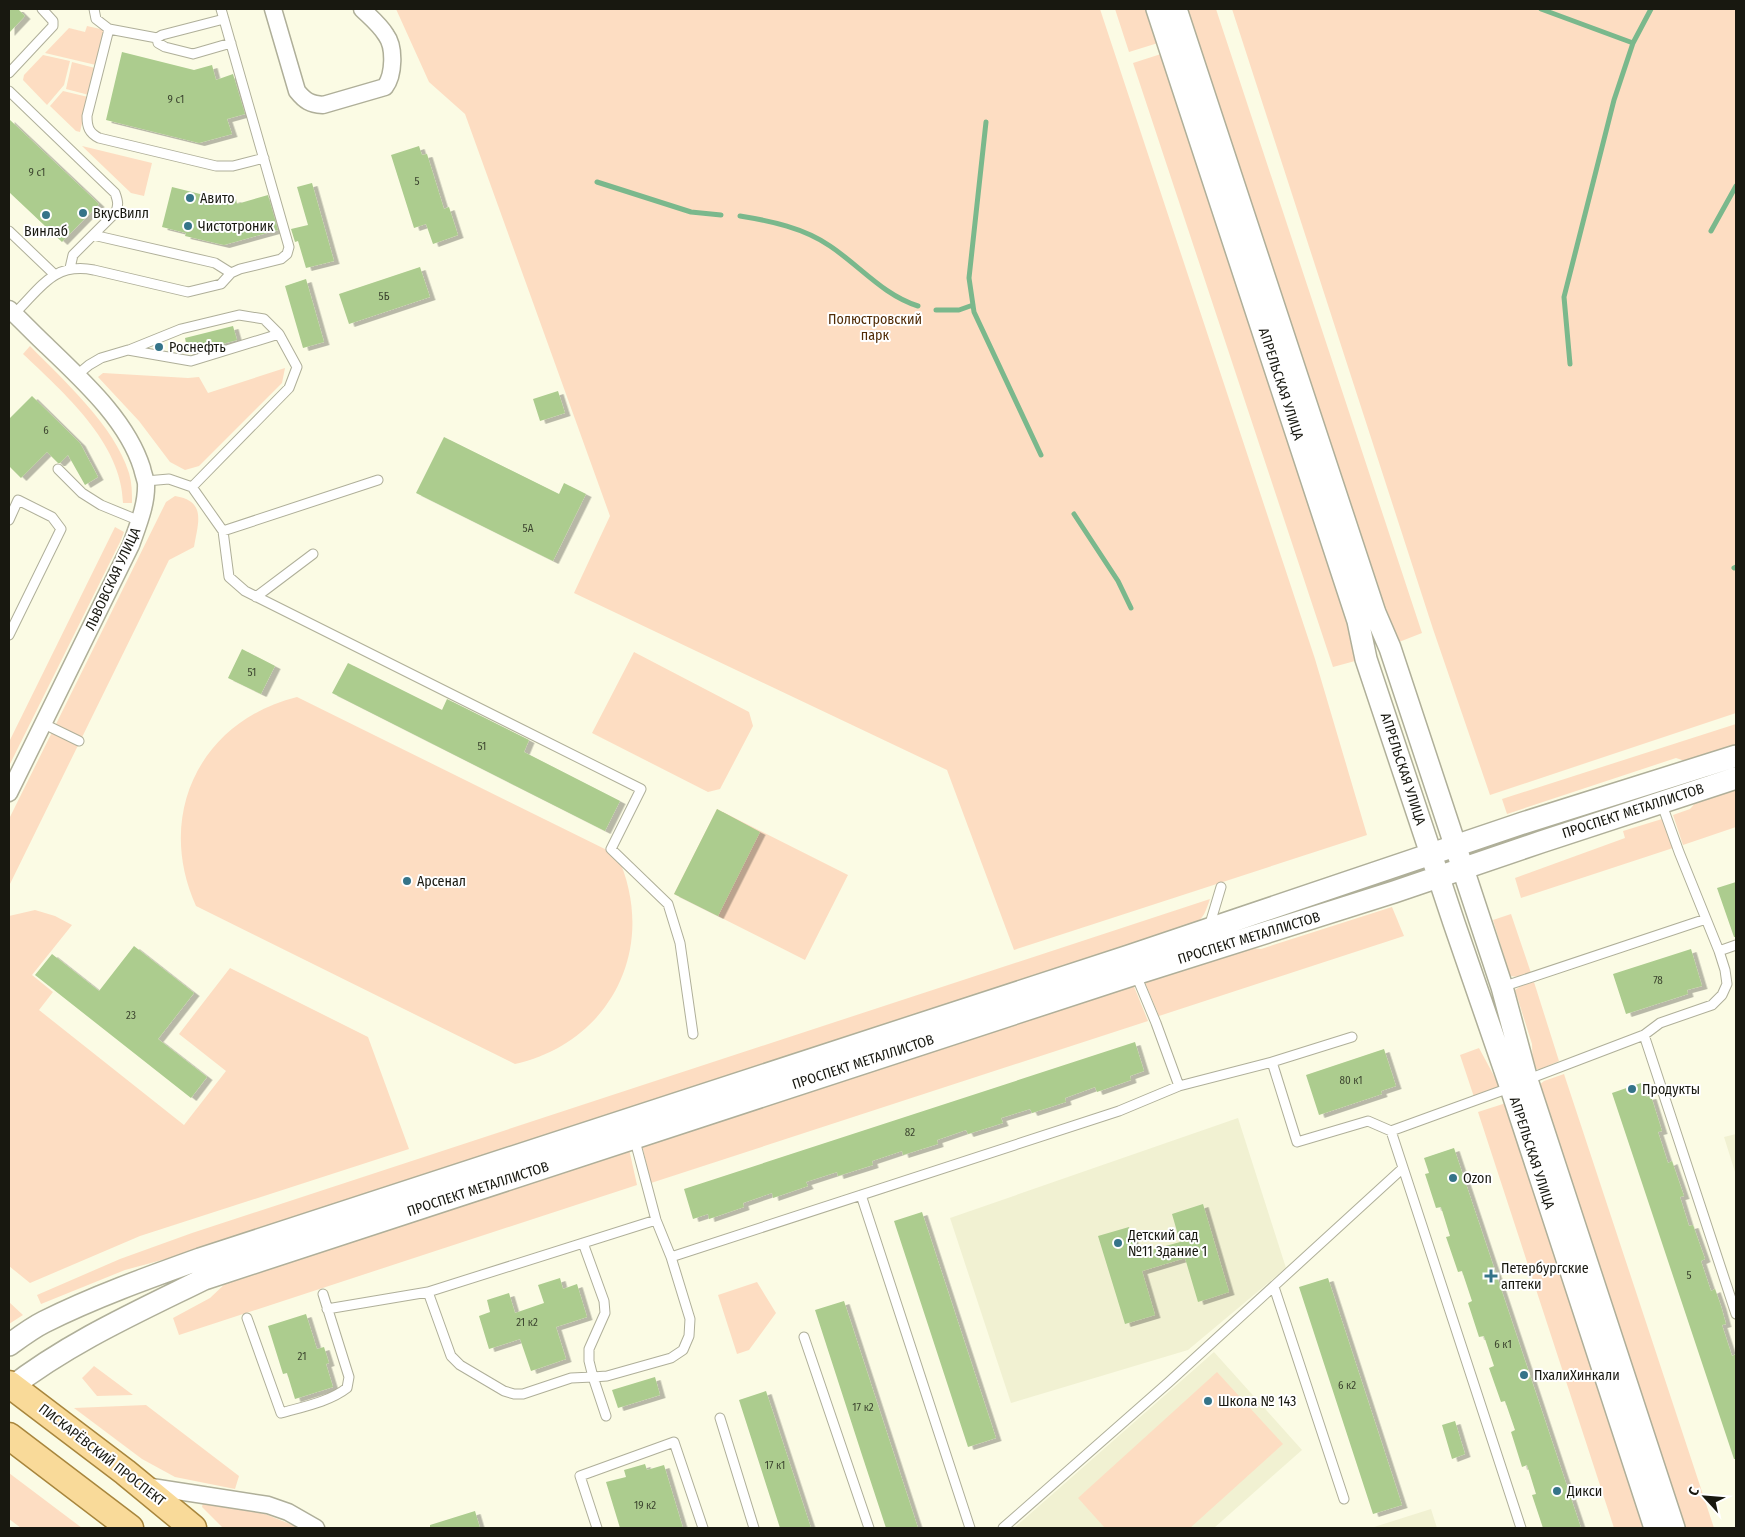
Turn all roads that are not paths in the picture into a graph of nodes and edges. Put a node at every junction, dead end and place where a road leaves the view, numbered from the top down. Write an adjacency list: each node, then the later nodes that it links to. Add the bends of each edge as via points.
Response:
1 (42, 9): 12 (lane, via 53,21 53,26)
2 (94, 9): 9 (lane, via 96,19)
3 (221, 9): 8 (lane)
4 (274, 9): 5 (street, via 298,91 304,100 313,104 385,87 388,83 392,74 392,56 387,36)
5 (362, 9)
6 (1157, 9): 41 (street, АПРЕЛЬСКАЯ УЛИЦА)
7 (1176, 9): 40 (street, АПРЕЛЬСКАЯ УЛИЦА, via 1374,613 1390,648)
8 (224, 19): 10 (lane); 11 (lane)
9 (109, 28): 10 (lane); 14 (lane, via 87,116 88,129 92,134 216,166 233,166)
10 (157, 38): 11 (lane, via 158,44 193,54)
11 (231, 43): 14 (lane)
12 (9, 73)
13 (9, 91): 16 (lane, via 115,193 118,208)
14 (264, 158): 18 (lane, via 289,251 281,259)
15 (9, 231): 19 (lane)
16 (92, 236): 17 (lane, via 73,255); 18 (lane, via 215,263)
17 (70, 268): 18 (lane, via 94,270 188,292 221,284); 19 (lane)
18 (231, 273)
19 (54, 274): 20 (lane)
20 (11, 311): 23 (street, ЛЬВОВСКАЯ УЛИЦА)
21 (279, 334): 22 (lane, via 191,361); 22 (lane, via 264,319 240,315 181,329); 27 (lane, via 297,367 288,388)
22 (128, 350): 23 (lane, via 101,358)
23 (77, 375): 26 (street, ЛЬВОВСКАЯ УЛИЦА, via 127,435)
24 (58, 469): 29 (lane, via 82,493)
25 (378, 480): 30 (lane)
26 (146, 481): 27 (lane, via 169,479); 29 (street, ЛЬВОВСКАЯ УЛИЦА)
27 (192, 487): 30 (lane)
28 (9, 520): 33 (lane, via 18,500 52,517 61,529)
29 (140, 522): 34 (street, ЛЬВОВСКАЯ УЛИЦА)
30 (223, 531): 32 (lane, via 229,578)
31 (313, 554): 32 (lane)
32 (256, 597): 51 (lane, via 641,789 611,849 668,904 680,942)
33 (9, 635)
34 (42, 723): 35 (lane); 38 (street, ЛЬВОВСКАЯ УЛИЦА)
35 (79, 741)
36 (1736, 756): 40 (street, ПРОСПЕКТ МЕТАЛЛИСТОВ)
37 (1736, 778): 39 (street, ПРОСПЕКТ МЕТАЛЛИСТОВ)
38 (9, 793)
39 (1661, 802): 42 (street, ПРОСПЕКТ МЕТАЛЛИСТОВ); 45 (lane)
40 (1456, 846): 41 (street, ПРОСПЕКТ МЕТАЛЛИСТОВ); 42 (street, АПРЕЛЬСКАЯ УЛИЦА)
41 (1431, 854): 43 (street, АПРЕЛЬСКАЯ УЛИЦА); 46 (street, ПРОСПЕКТ МЕТАЛЛИСТОВ)
42 (1463, 868): 43 (street, ПРОСПЕКТ МЕТАЛЛИСТОВ); 50 (street, АПРЕЛЬСКАЯ УЛИЦА)
43 (1439, 877): 49 (street, ПРОСПЕКТ МЕТАЛЛИСТОВ); 55 (street, АПРЕЛЬСКАЯ УЛИЦА)
44 (1222, 888): 46 (lane)
45 (1706, 920): 48 (lane); 50 (lane)
46 (1208, 930): 49 (street, ПРОСПЕКТ МЕТАЛЛИСТОВ)
47 (1736, 945): 48 (lane)
48 (1719, 951): 52 (lane, via 1727,984 1722,995 1712,1005 1660,1023)
49 (1132, 965): 56 (lane); 57 (street, ПРОСПЕКТ МЕТАЛЛИСТОВ)
50 (1502, 987): 55 (street, АПРЕЛЬСКАЯ УЛИЦА)
51 (693, 1034)
52 (1644, 1035): 55 (lane); 68 (lane)
53 (1352, 1037): 54 (lane)
54 (1272, 1062): 56 (lane); 58 (lane, via 1297,1142 1368,1121)
55 (1519, 1084): 58 (lane); 89 (street, АПРЕЛЬСКАЯ УЛИЦА); 90 (street, АПРЕЛЬСКАЯ УЛИЦА)
56 (1180, 1086): 60 (lane, via 1119,1111)
57 (631, 1129): 61 (lane); 71 (street, ПРОСПЕКТ МЕТАЛЛИСТОВ, via 209,1256 124,1286 43,1322); 73 (street, ПРОСПЕКТ МЕТАЛЛИСТОВ, via 204,1279 69,1348)
58 (1391, 1130): 59 (lane)
59 (1403, 1168): 64 (lane); 88 (lane)
60 (861, 1195): 63 (lane); 86 (lane)
61 (656, 1220): 62 (lane); 63 (lane)
62 (583, 1243): 65 (lane); 72 (lane, via 604,1301 605,1313 589,1349)
63 (671, 1258): 72 (lane, via 690,1319 689,1336 683,1350 671,1358 607,1376)
64 (1274, 1287): 78 (lane); 87 (lane)
65 (428, 1292): 67 (lane); 72 (lane, via 452,1356 460,1366 504,1391 523,1394 571,1378)
66 (323, 1294): 67 (lane)
67 (327, 1309): 69 (lane, via 349,1378 347,1388 339,1394 280,1413)
68 (1736, 1314)
69 (247, 1318)
70 (804, 1337): 85 (lane)
71 (9, 1345)
72 (593, 1376): 74 (lane)
73 (10, 1386): 77 (main road, ПИСКАРЁВСКИЙ ПРОСПЕКТ)
74 (606, 1416)
75 (720, 1418): 84 (lane)
76 (9, 1436): 79 (main road)
77 (142, 1486): 80 (main road, ПИСКАРЁВСКИЙ ПРОСПЕКТ); 81 (street, via 268,1505)
78 (1344, 1499)
79 (122, 1524)
80 (193, 1528)
81 (316, 1528)
82 (597, 1528): 83 (lane, via 580,1476 674,1442)
83 (703, 1528)
84 (754, 1528)
85 (869, 1528)
86 (970, 1528)
87 (1003, 1528)
88 (1521, 1528)
89 (1656, 1528)
90 (1674, 1528)

